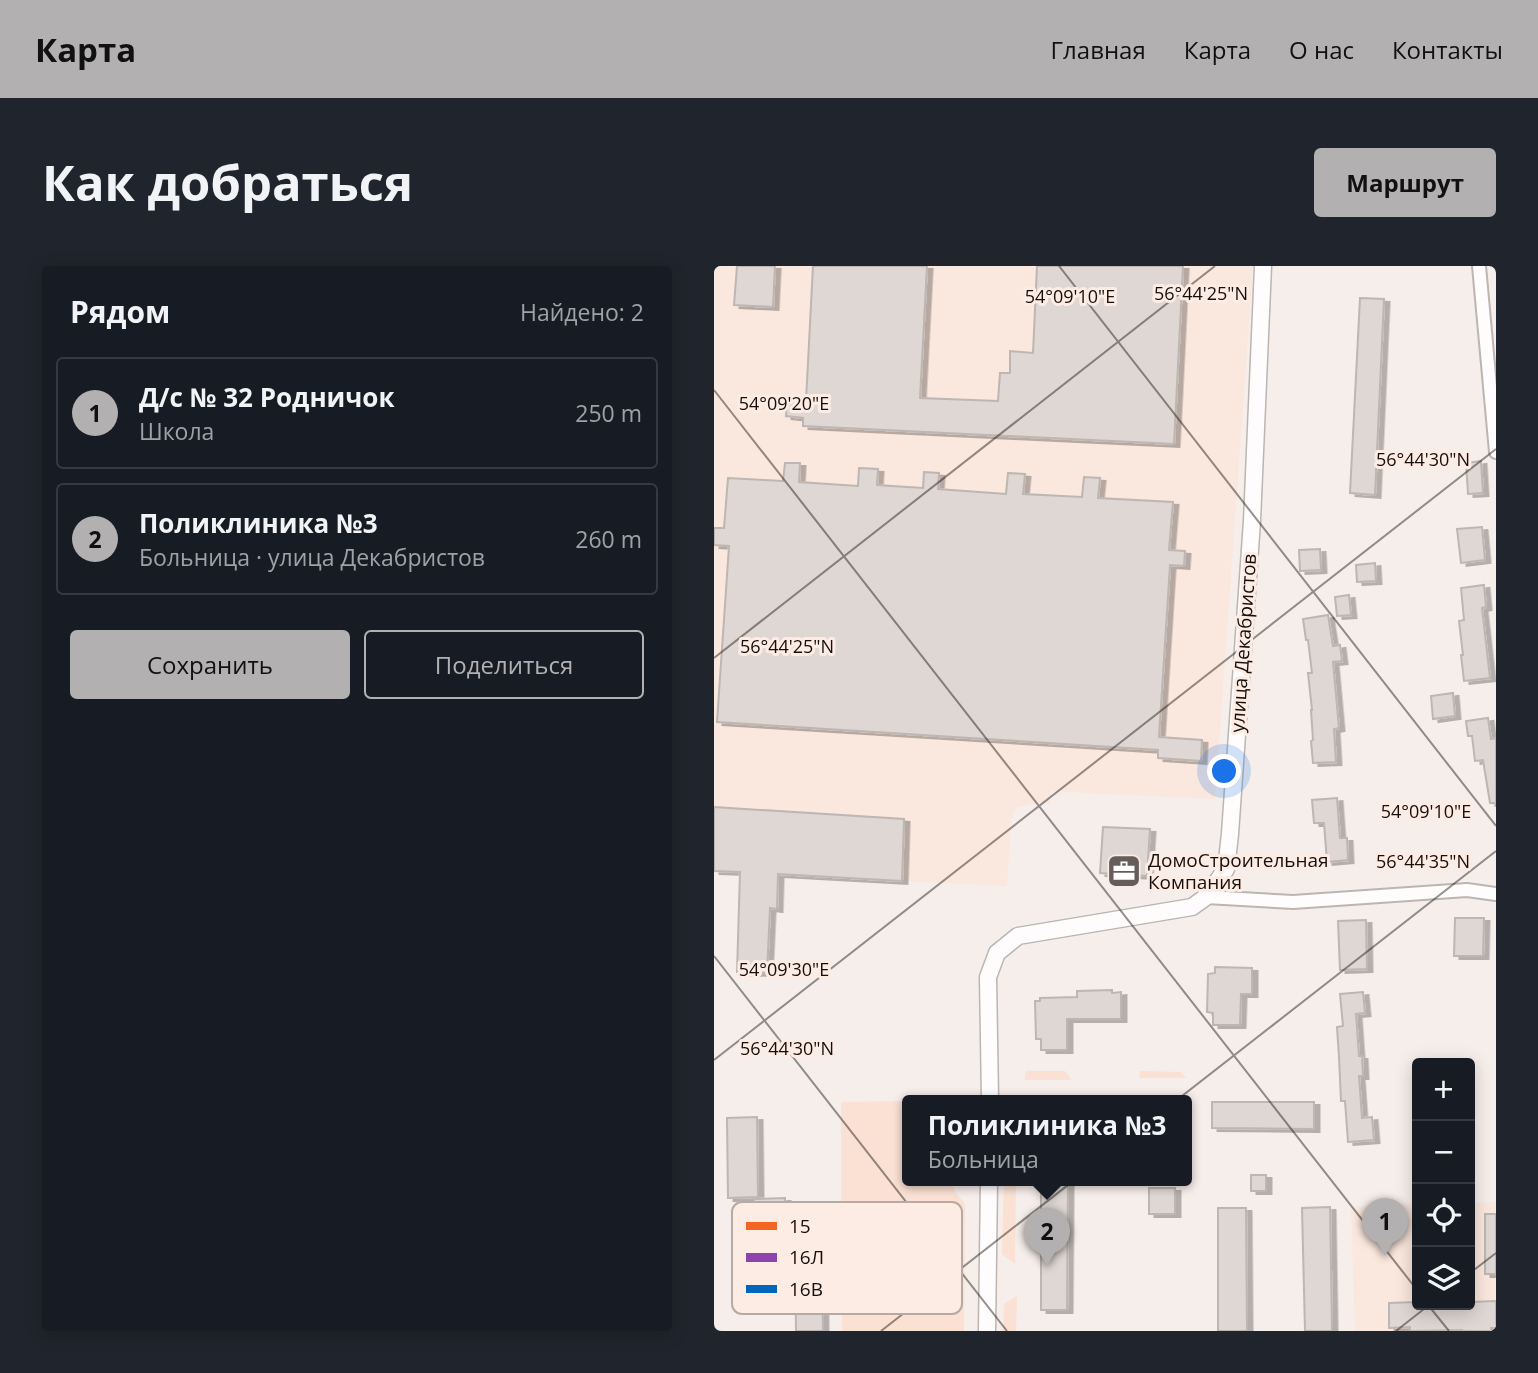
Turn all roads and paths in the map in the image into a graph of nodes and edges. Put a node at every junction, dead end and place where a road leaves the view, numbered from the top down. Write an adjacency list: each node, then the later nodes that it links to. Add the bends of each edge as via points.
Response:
1 (1264, 266): 5 (street, улица Декабристов, via 1230,834 1226,869)
2 (1479, 266): 3 (street)
3 (1496, 452)
4 (1496, 894): 5 (street, via 1467,890 1293,902)
5 (1206, 897): 6 (street, via 1192,907 1018,936 997,953 988,977)
6 (990, 1095)
7 (989, 1186): 8 (street)
8 (987, 1331)

